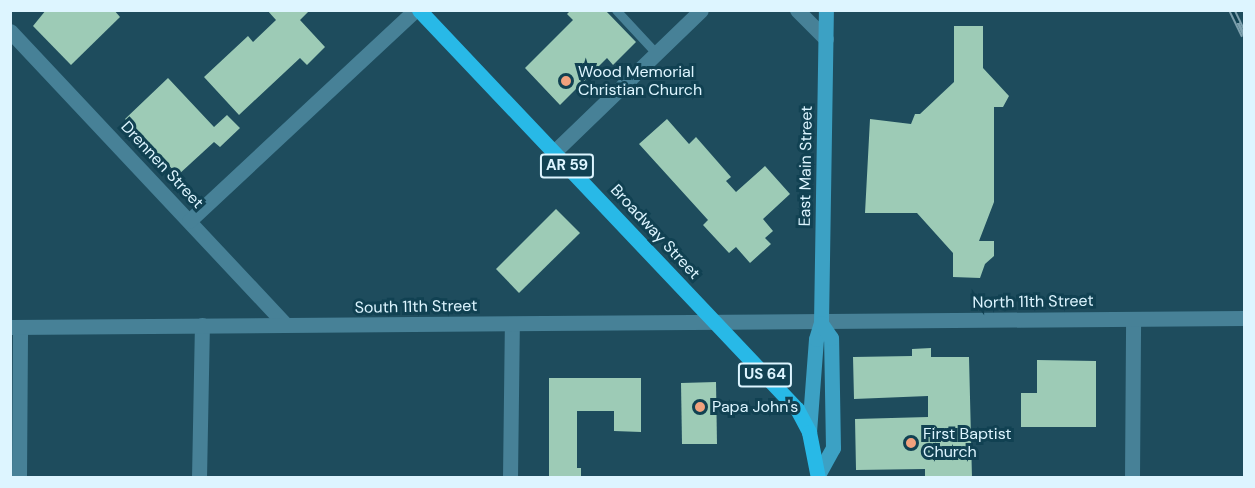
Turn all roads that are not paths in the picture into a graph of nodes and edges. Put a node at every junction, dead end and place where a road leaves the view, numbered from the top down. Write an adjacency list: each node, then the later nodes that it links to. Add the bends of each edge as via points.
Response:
1 (417, 10): 9 (main road, Broadway Street / AR 59); 10 (street)
2 (616, 10): 8 (lane)
3 (701, 10): 8 (street)
4 (797, 10): 7 (street)
5 (826, 10): 7 (main road, East Main Street)
6 (10, 32): 10 (street, Drennen Street)
7 (826, 39): 14 (main road, East Main Street)
8 (655, 52): 9 (street)
9 (554, 152): 13 (main road, Broadway Street / AR 59)
10 (189, 221): 16 (street, Drennen Street)
11 (1245, 318): 12 (street, North 11th Street)
12 (1133, 319): 14 (street, North 11th Street); 24 (street)
13 (715, 322): 14 (street, South 11th Street); 15 (street, South 11th Street); 19 (main road, Broadway Street / US 64, via 797,410)
14 (821, 323): 19 (main road, East Main Street, via 816,339); 20 (main road, East Main Street, via 831,338 833,448)
15 (512, 324): 16 (street, South 11th Street); 23 (street)
16 (286, 325): 17 (street, South 11th Street)
17 (202, 326): 18 (street, South 11th Street); 22 (street)
18 (15, 327): 21 (street)
19 (808, 432): 20 (main road, East Main Street / US 64)
20 (818, 475)
21 (19, 477)
22 (199, 477)
23 (510, 477)
24 (1132, 477)

